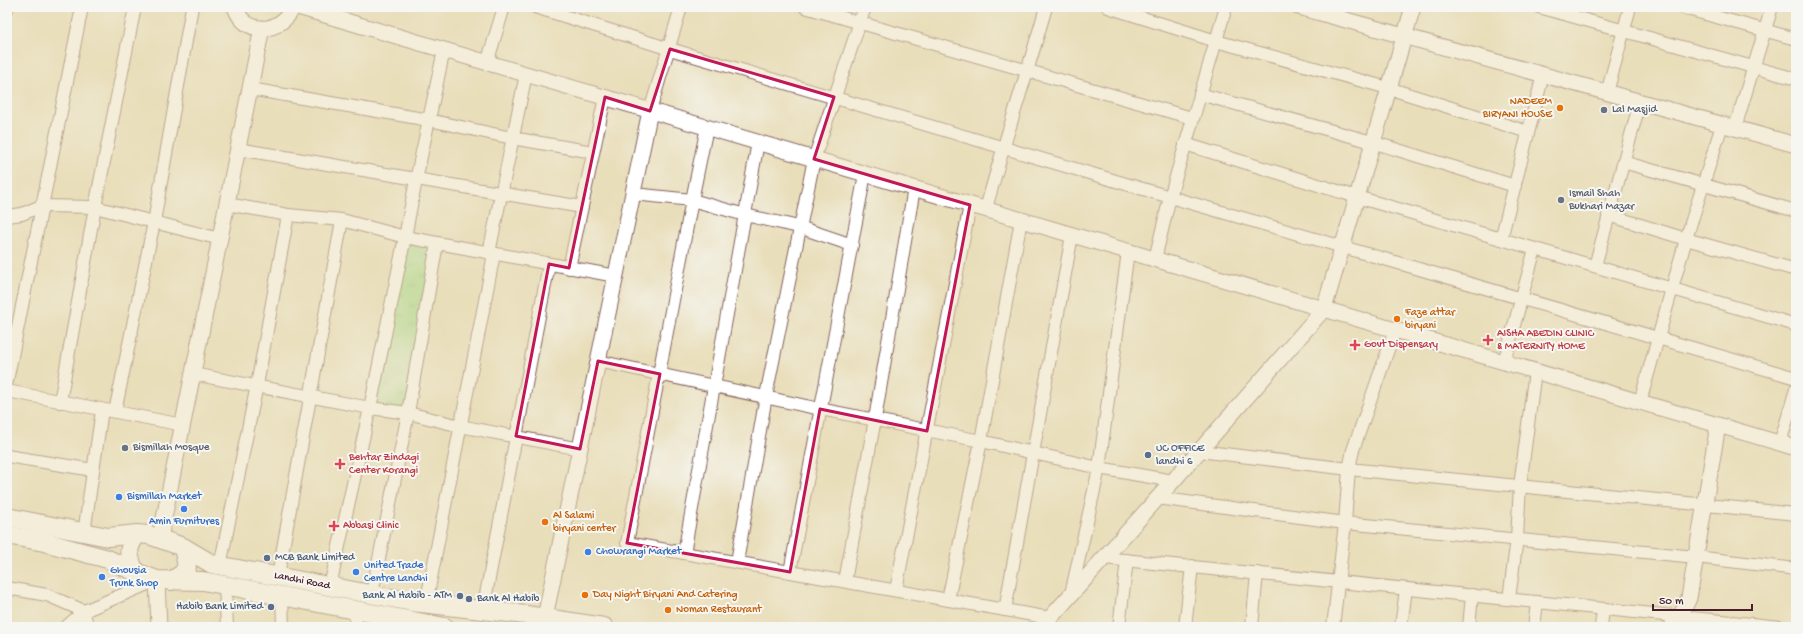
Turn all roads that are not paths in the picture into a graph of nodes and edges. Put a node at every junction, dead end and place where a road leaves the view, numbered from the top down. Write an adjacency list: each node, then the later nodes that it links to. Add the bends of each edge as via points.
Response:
1 (82, 7): 71 (street)
2 (136, 7): 72 (street)
3 (192, 7): 82 (street)
4 (235, 7): 22 (street, via 243,20 252,26)
5 (293, 7): 22 (street, via 282,23)
6 (298, 7): 29 (street)
7 (504, 7): 30 (street)
8 (535, 7): 28 (street)
9 (681, 7): 28 (street)
10 (805, 7): 21 (street)
11 (865, 7): 21 (street)
12 (1046, 7): 32 (street)
13 (1108, 7): 27 (street)
14 (1226, 7): 27 (street)
15 (1299, 7): 25 (street)
16 (1413, 7): 25 (street)
17 (1539, 7): 24 (street)
18 (1630, 7): 24 (street)
19 (1680, 7): 23 (street)
20 (1772, 7): 23 (street)
21 (860, 23): 32 (street); 41 (street)
22 (262, 28): 37 (street)
23 (1764, 30): 26 (street); 31 (street)
24 (1623, 31): 31 (street); 38 (street)
25 (1404, 36): 34 (street); 36 (street)
26 (1796, 39)
27 (1216, 42): 36 (street); 39 (street)
28 (670, 49): 41 (street); 43 (street)
29 (444, 50): 30 (street); 45 (street)
30 (487, 63): 33 (street)
31 (1754, 67): 35 (street); 46 (street)
32 (1029, 71): 44 (street); 54 (street)
33 (526, 74): 40 (street); 49 (street)
34 (1543, 75): 38 (street); 48 (street)
35 (1796, 79)
36 (1388, 88): 48 (street); 51 (street)
37 (250, 89): 45 (street); 55 (street)
38 (1607, 93): 42 (street)
39 (1200, 94): 44 (street); 51 (street)
40 (604, 97): 43 (street); 56 (street)
41 (834, 97): 54 (street); 57 (street)
42 (1640, 102): 46 (street); 58 (street)
43 (650, 111): 47 (street); 64 (street)
44 (1192, 118): 52 (street)
45 (429, 120): 49 (street); 60 (street)
46 (1729, 126): 53 (street); 61 (street)
47 (707, 127): 50 (street); 68 (street)
48 (1528, 132): 62 (street)
49 (512, 138): 56 (street); 65 (street)
50 (758, 142): 57 (street); 77 (street)
51 (1372, 142): 62 (street); 66 (street)
52 (1186, 144): 66 (street); 67 (street)
53 (1796, 145)
54 (1003, 147): 67 (street); 74 (street)
55 (238, 149): 60 (street); 69 (street)
56 (593, 152): 73 (street)
57 (814, 159): 59 (street); 83 (street)
58 (1623, 162): 61 (street); 78 (street)
59 (865, 174): 63 (street); 90 (street)
60 (416, 180): 65 (street); 85 (street)
61 (1705, 184): 75 (street); 88 (street)
62 (1514, 186): 87 (street)
63 (914, 188): 70 (street); 127 (street)
64 (633, 194): 68 (street); 100 (street)
65 (501, 195): 73 (street); 94 (street)
66 (1357, 197): 87 (street); 91 (street)
67 (1170, 198): 91 (street); 95 (street)
68 (692, 200): 77 (street); 111 (street)
69 (227, 204): 76 (street); 86 (street)
70 (970, 205): 74 (street); 131 (street)
71 (42, 206): 72 (street); 79 (street, via 22,214); 113 (street)
72 (94, 207): 82 (street); 120 (street)
73 (582, 208): 98 (street)
74 (986, 210): 81 (street)
75 (1796, 211)
76 (288, 215): 80 (street); 114 (street)
77 (745, 215): 83 (street); 115 (street)
78 (1608, 215): 88 (street); 97 (street)
79 (7, 216)
80 (342, 220): 85 (street); 118 (street)
81 (1021, 220): 84 (street); 133 (street)
82 (154, 222): 86 (street); 125 (street)
83 (799, 227): 90 (street); 119 (street)
84 (1072, 234): 93 (street); 138 (street)
85 (405, 237): 89 (street); 122 (street)
86 (220, 239): 110 (street)
87 (1501, 239): 92 (street)
88 (1686, 239): 99 (street); 101 (street)
89 (437, 243): 94 (street); 126 (street)
90 (852, 245): 123 (street)
91 (1342, 248): 102 (street); 103 (street)
92 (1535, 249): 97 (street); 102 (street)
93 (1128, 251): 95 (street); 140 (street)
94 (491, 253): 96 (street); 130 (street)
95 (1155, 259): 103 (street)
96 (549, 264): 98 (street); 132 (street)
97 (1595, 266): 101 (street)
98 (569, 268): 100 (street)
99 (1796, 270)
100 (616, 276): 107 (street)
101 (1672, 289): 104 (street); 106 (street)
102 (1520, 299): 106 (street); 108 (street)
103 (1324, 309): 105 (street); 137 (street)
104 (1796, 325)
105 (1395, 330): 108 (street); 141 (street, via 1353,450)
106 (1658, 340): 112 (street); 121 (street)
107 (598, 361): 111 (street); 136 (street)
108 (1504, 362): 109 (street)
109 (1535, 371): 121 (street); 144 (street)
110 (193, 374): 114 (street); 128 (street)
111 (660, 374): 115 (street); 156 (street, via 627,543)
112 (1796, 378)
113 (7, 381)
114 (256, 385): 118 (street); 161 (street)
115 (713, 385): 119 (street); 156 (street)
116 (1796, 389): 134 (street)
117 (7, 391): 120 (street)
118 (310, 396): 122 (street); 167 (street)
119 (766, 396): 123 (street); 160 (street)
120 (60, 402): 124 (street)
121 (1640, 402): 129 (street)
122 (370, 408): 126 (street); 172 (street)
123 (820, 409): 127 (street); 165 (street)
124 (102, 410): 125 (street); 142 (street)
125 (115, 412): 128 (street)
126 (408, 413): 130 (street); 176 (street)
127 (875, 419): 131 (street); 169 (street)
128 (183, 425): 153 (street)
129 (1718, 425): 134 (street); 146 (street)
130 (460, 426): 132 (street); 183 (street)
131 (927, 431): 133 (street); 175 (street)
132 (516, 436): 136 (street); 185 (street)
133 (981, 441): 138 (street); 181 (street)
134 (1780, 443): 135 (street)
135 (1796, 448)
136 (580, 449): 188 (street)
137 (1199, 451): 141 (street); 143 (street)
138 (1032, 453): 140 (street); 186 (street)
139 (7, 456): 142 (street)
140 (1099, 468): 143 (street); 177 (street)
141 (1349, 469): 144 (street); 149 (street)
142 (93, 470): 150 (street)
143 (1173, 481): 145 (street)
144 (1520, 486): 146 (street); 154 (street)
145 (1157, 498): 149 (street); 158 (street)
146 (1704, 506): 147 (street); 157 (street)
147 (1796, 514)
148 (7, 517): 150 (main road, Landhi Road)
149 (1345, 522): 154 (street); 170 (street)
150 (84, 533): 151 (main road, Landhi Road, via 108,537)
151 (137, 534): 153 (main road, Landhi Road); 164 (main road, via 128,552)
152 (7, 535): 164 (main road, Landhi Road, via 108,559)
153 (160, 538): 155 (main road, Landhi Road)
154 (1517, 538): 157 (street); 180 (street)
155 (183, 547): 161 (main road, Landhi Road); 168 (main road, via 187,567 182,574)
156 (684, 553): 160 (street)
157 (1696, 557): 163 (street); 192 (street, via 1689,598)
158 (1104, 558): 159 (street); 177 (street)
159 (1127, 560): 162 (street); 202 (street)
160 (737, 562): 165 (street)
161 (220, 566): 167 (main road, Landhi Road)
162 (1192, 566): 166 (street); 203 (street)
163 (1796, 569)
164 (135, 572): 168 (main road, Landhi Road)
165 (790, 572): 169 (street)
166 (1257, 573): 170 (street); 204 (street)
167 (278, 576): 172 (main road, Landhi Road)
168 (164, 581): 171 (main road, Landhi Road, via 203,581); 187 (street); 197 (street)
169 (845, 581): 175 (street)
170 (1338, 581): 174 (street); 205 (street)
171 (225, 586): 179 (main road, Landhi Road); 198 (street)
172 (330, 586): 176 (main road, Landhi Road)
173 (7, 588): 187 (street, via 47,595)
174 (1406, 588): 178 (street); 206 (street)
175 (896, 590): 181 (street)
176 (372, 594): 183 (main road, Landhi Road)
177 (1071, 594): 191 (street)
178 (1472, 595): 180 (street); 207 (street)
179 (282, 596): 189 (main road, Landhi Road); 199 (street)
180 (1508, 599): 182 (street)
181 (948, 600): 186 (street)
182 (1537, 602): 184 (street); 208 (street)
183 (426, 604): 185 (main road, Landhi Road)
184 (1603, 609): 192 (street); 209 (street)
185 (483, 610): 190 (main road, Landhi Road)
186 (1005, 610): 191 (street)
187 (84, 611): 195 (street); 196 (street)
188 (545, 617): 190 (main road, Landhi Road); 194 (main road, Landhi Road)
189 (356, 618): 193 (main road, Landhi Road)
190 (526, 621)
191 (1046, 622)
192 (1676, 622): 210 (street)
193 (412, 624): 200 (main road, Landhi Road)
194 (567, 624): 201 (main road, Landhi Road)
195 (66, 627)
196 (87, 627)
197 (159, 627)
198 (227, 627)
199 (283, 627)
200 (445, 627)
201 (604, 627)
202 (1119, 627)
203 (1185, 627)
204 (1252, 627)
205 (1333, 627)
206 (1401, 627)
207 (1469, 627)
208 (1534, 627)
209 (1602, 627)
210 (1781, 627)

